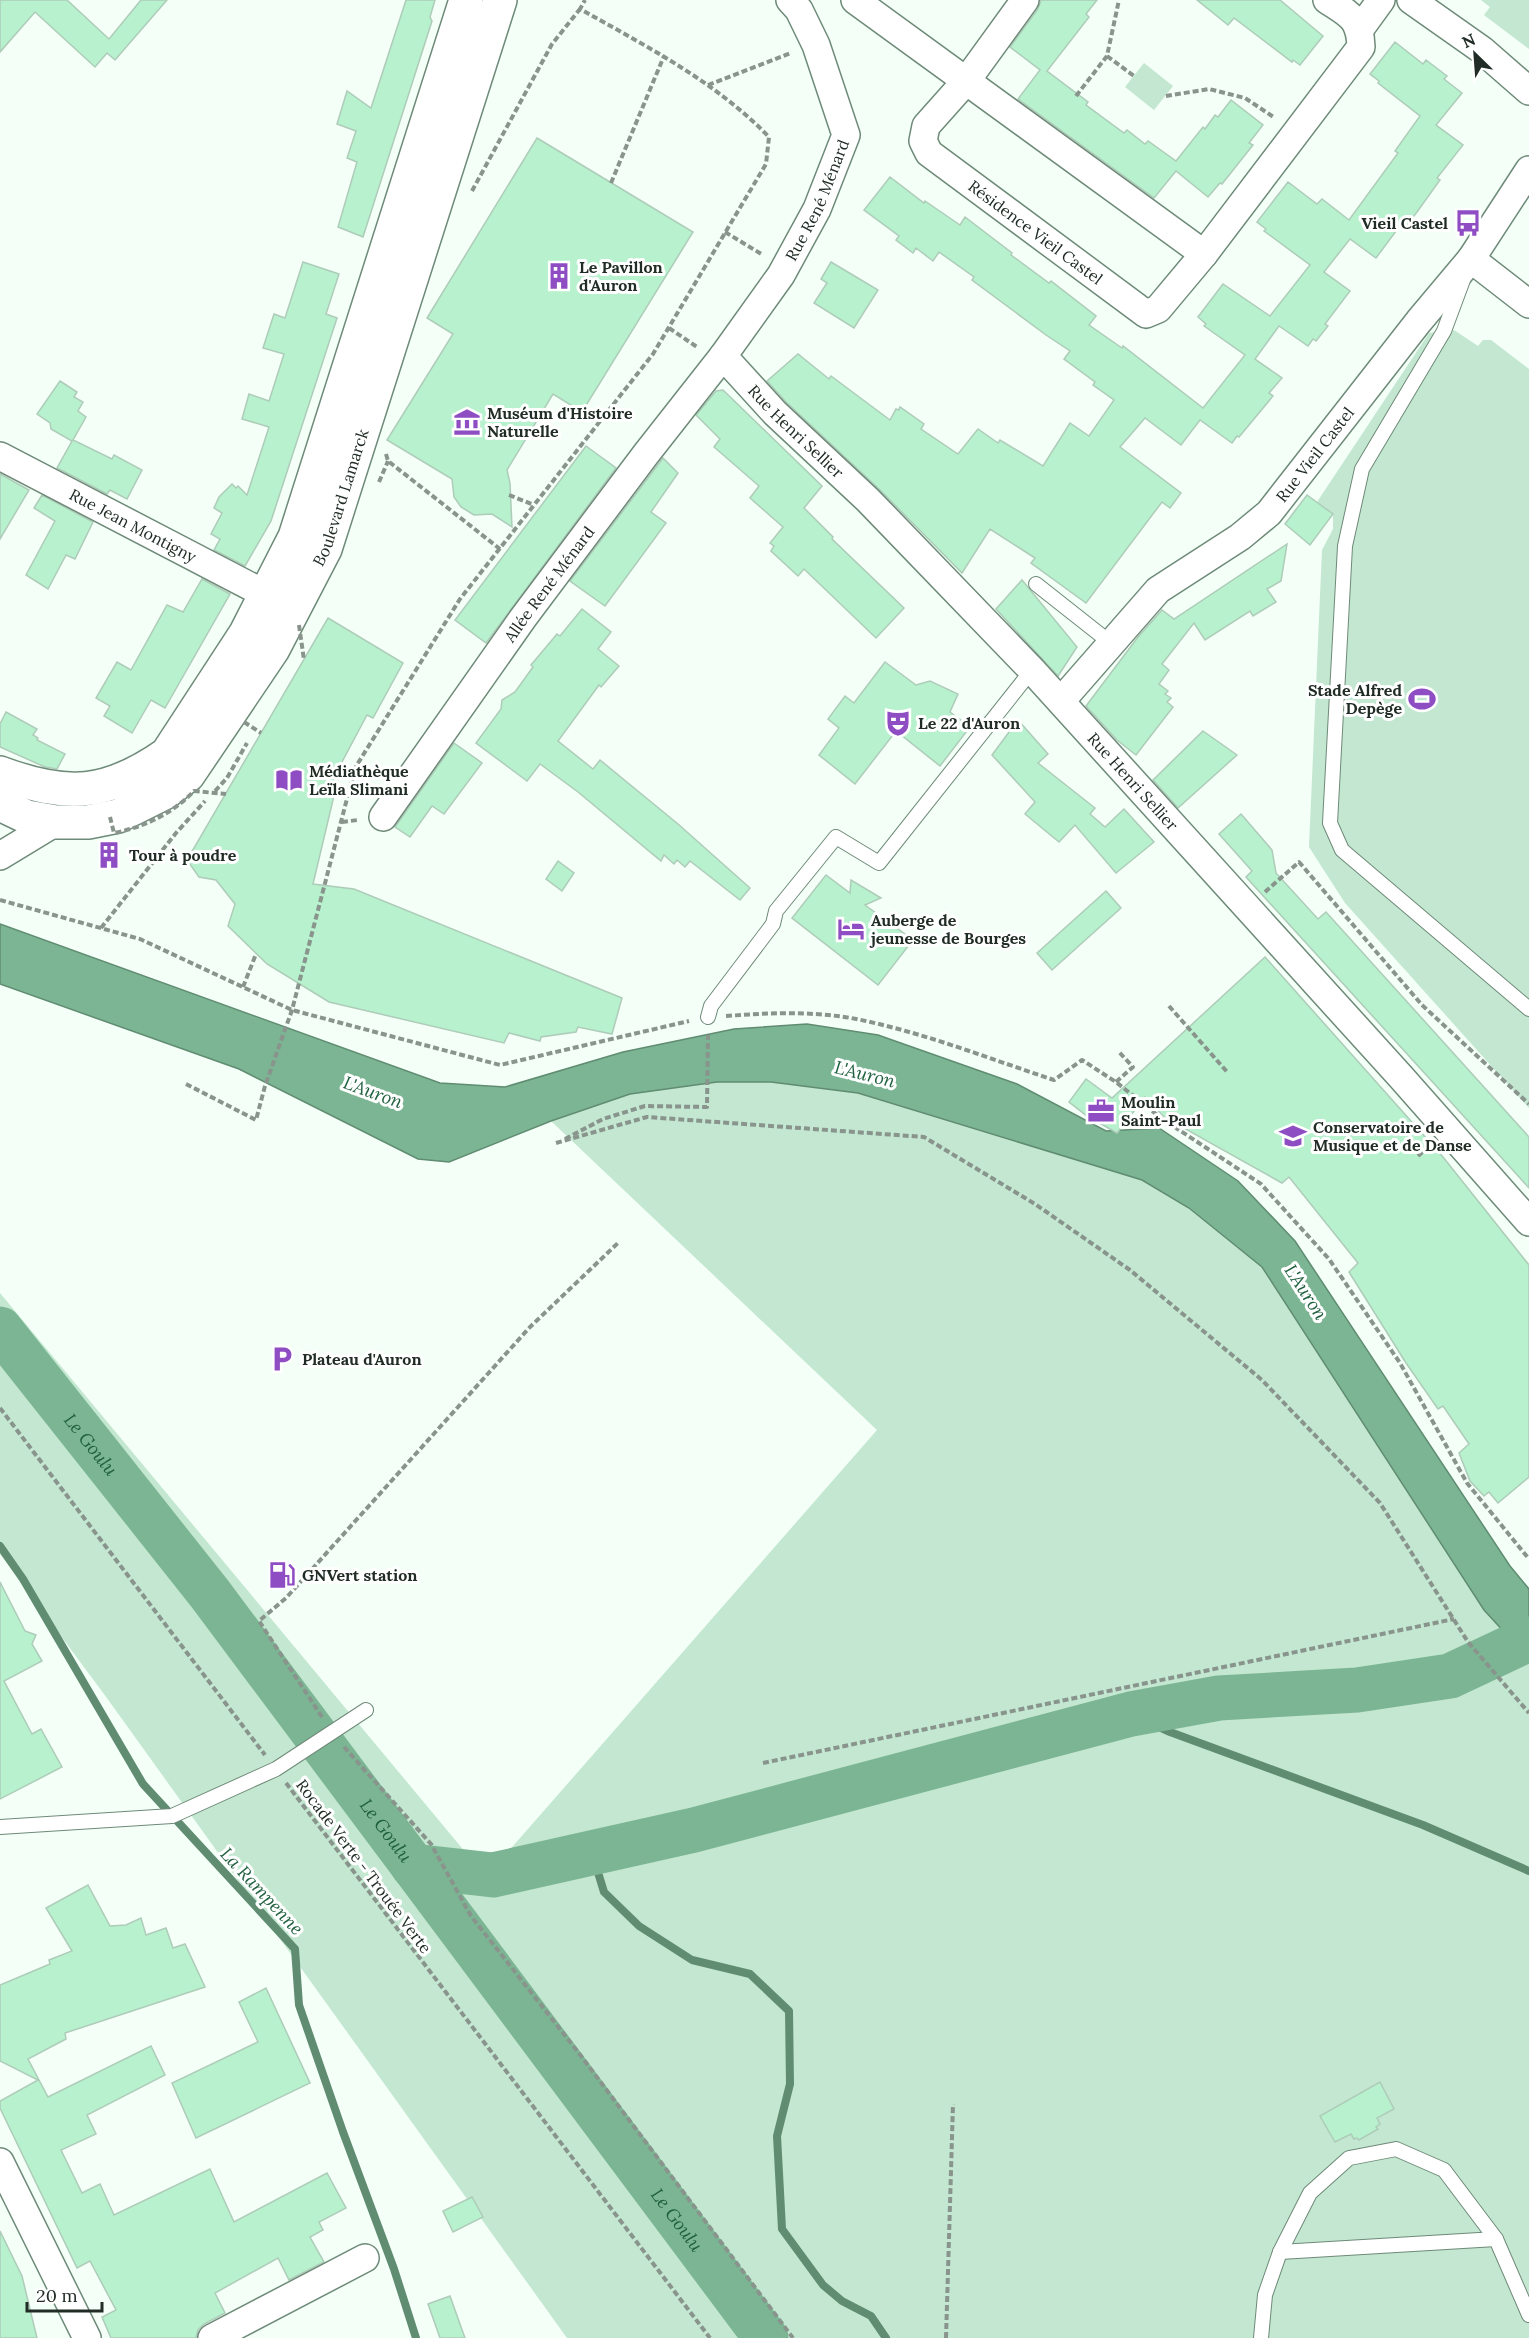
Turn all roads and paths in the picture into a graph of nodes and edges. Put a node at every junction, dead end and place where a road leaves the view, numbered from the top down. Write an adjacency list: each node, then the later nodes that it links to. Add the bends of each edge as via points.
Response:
1 (466, 0): 40 (main road, Boulevard Lamarck, via 295,537)
2 (500, 0): 51 (main road, Boulevard Lamarck, via 325,549 273,649 188,775 142,806)
3 (585, 0): 11 (path)
4 (790, 0): 29 (street, Rue René Ménard, via 800,10 816,45 846,135 817,209)
5 (855, 0): 17 (street)
6 (1025, 0): 17 (street, Résidence Vieil Castel)
7 (1119, 0): 14 (path)
8 (1328, 0): 12 (street, via 1352,17)
9 (1382, 0): 12 (street, Résidence Vieil Castel)
10 (1412, 0): 19 (street, via 1482,50)
11 (580, 9): 13 (path); 25 (path, via 552,44)
12 (1360, 28): 22 (street, Résidence Vieil Castel, via 1362,47)
13 (664, 56): 18 (path); 24 (path)
14 (1107, 56): 16 (path); 20 (path)
15 (775, 58): 18 (path)
16 (1134, 76)
17 (967, 80): 27 (street); 27 (street, Résidence Vieil Castel, via 926,126 923,141 929,153 1136,307 1146,314 1158,309)
18 (707, 85): 26 (path, via 752,118 769,137 766,164)
19 (1529, 91)
20 (1076, 96)
21 (1166, 96): 22 (path, via 1209,90 1245,98)
22 (1296, 133): 27 (street, Résidence Vieil Castel)
23 (1529, 170): 28 (street, Rue Vieil Castel)
24 (611, 183)
25 (470, 196)
26 (725, 232): 29 (path); 31 (path)
27 (1204, 254)
28 (1471, 259): 30 (street); 42 (street, Rue Vieil Castel, via 1269,513 1240,537 1158,590); 60 (lane, via 1444,331 1362,469 1345,546 1330,823 1342,850)
29 (785, 267): 33 (street, Rue René Ménard)
30 (1529, 304)
31 (669, 328): 32 (path); 37 (path, via 653,354)
32 (694, 345)
33 (723, 356): 44 (street, Rue Henri Sellier); 52 (street, Allée René Ménard, via 537,599)
34 (384, 452): 38 (path, via 388,461)
35 (0, 456): 40 (street, Rue Jean Montigny)
36 (509, 495): 37 (path)
37 (534, 505): 38 (path)
38 (500, 549): 61 (path, via 460,599 355,768)
39 (1036, 584): 42 (lane)
40 (265, 594): 48 (main road, Boulevard Lamarck, via 246,633 167,754 149,767 108,785 85,790 34,785)
41 (299, 625): 43 (path, bridge)
42 (1112, 644): 45 (street, Rue Vieil Castel)
43 (304, 660)
44 (1032, 670): 45 (street, Rue Henri Sellier); 62 (lane, via 879,863 836,837 776,910 773,924 711,1006)
45 (1061, 701): 56 (street, Rue Henri Sellier)
46 (244, 722): 47 (path, bridge)
47 (261, 733)
48 (0, 773)
49 (226, 794): 51 (path, bridge, via 194,791 146,824 114,833)
50 (0, 804): 53 (main road, Boulevard Lamarck, via 27,817)
51 (110, 817): 53 (main road, Boulevard Lamarck)
52 (383, 817)
53 (56, 822): 54 (street)
54 (0, 856)
55 (0, 900): 58 (path, via 140,939)
56 (1247, 908): 68 (path, via 1299,862 1422,1005); 69 (street, Rue Henri Sellier)
57 (256, 954): 58 (path)
58 (243, 987): 61 (path)
59 (1169, 1006): 65 (path)
60 (1529, 1009)
61 (292, 1010): 62 (path, via 500,1065); 67 (path, via 256,1120)
62 (708, 1017): 66 (path, via 789,1012 850,1018 919,1035 1054,1080 1082,1060)
63 (708, 1039): 73 (path, via 707,1107 645,1106 603,1119 556,1143 647,1117 924,1137 1035,1204 1130,1270 1262,1380 1380,1503)
64 (1119, 1052): 66 (path, via 1133,1067)
65 (1228, 1073)
66 (1116, 1082): 72 (path, via 1161,1118 1261,1184 1329,1259 1400,1363 1467,1482)
67 (186, 1084)
68 (1529, 1104)
69 (1529, 1222)
70 (619, 1242): 76 (path, via 530,1327 260,1621)
71 (0, 1408): 78 (path, Rocade Verte - Trouée Verte)
72 (1529, 1559)
73 (1454, 1619): 75 (path); 77 (path)
74 (366, 1710): 76 (lane)
75 (1529, 1713)
76 (332, 1734): 78 (lane); 89 (path, via 431,1845 471,1916)
77 (763, 1763)
78 (276, 1769): 79 (lane, via 172,1816); 88 (path, Rocade Verte - Trouée Verte)
79 (0, 1827)
80 (953, 2104): 90 (path)
81 (0, 2162): 86 (street)
82 (1496, 2239): 83 (lane); 83 (lane, via 1444,2170 1396,2149 1349,2158 1310,2193); 85 (lane)
83 (1280, 2252): 91 (lane, via 1265,2295)
84 (365, 2258): 87 (street)
85 (1529, 2315)
86 (87, 2338)
87 (212, 2338)
88 (710, 2338)
89 (793, 2338)
90 (946, 2338)
91 (1261, 2338)

